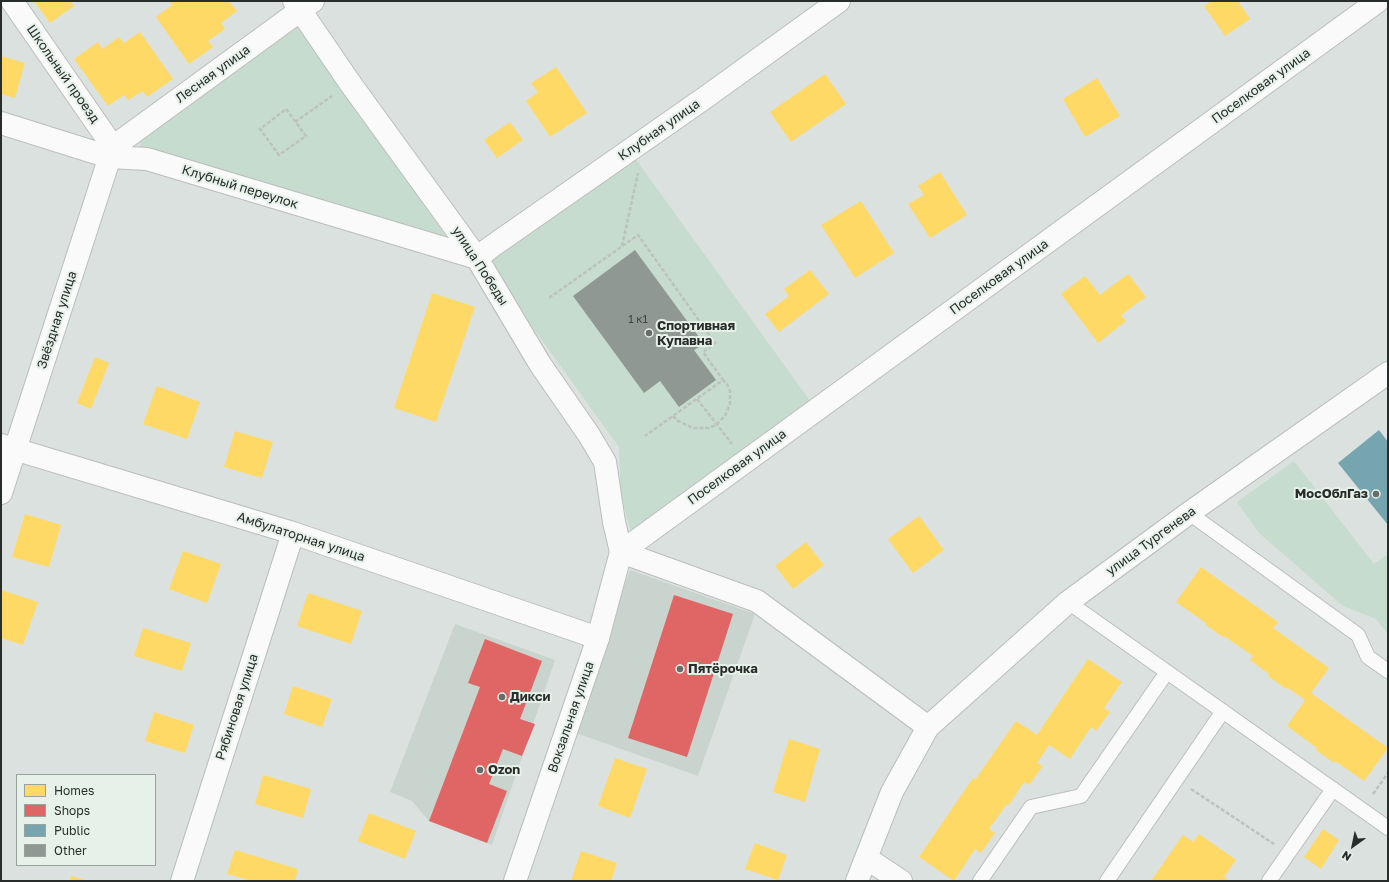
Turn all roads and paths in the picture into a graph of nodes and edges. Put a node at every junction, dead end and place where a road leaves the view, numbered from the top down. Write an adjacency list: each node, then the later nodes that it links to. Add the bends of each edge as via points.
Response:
1 (12, 1): 9 (street, Школьный проезд)
2 (839, 1): 8 (street, Клубная улица)
3 (1378, 1): 24 (street, Поселковая улица)
4 (302, 4): 5 (street, улица Победы); 9 (street, Лесная улица)
5 (350, 83): 6 (path); 11 (street, улица Победы)
6 (296, 122): 6 (path, via 286,109 260,129 279,155 306,136)
7 (1, 123): 9 (street, Клубный переулок)
8 (645, 140): 10 (path); 11 (street, Клубная улица)
9 (111, 152): 11 (street, Клубный переулок, via 147,159); 19 (street, Звёздная улица)
10 (622, 246): 12 (path); 14 (path, via 638,235 715,343 703,352)
11 (478, 258): 24 (street, улица Победы, via 540,364 605,462)
12 (549, 298)
13 (1388, 373): 22 (street, улица Тургенева)
14 (723, 380): 15 (path); 17 (path, via 730,391 730,404 725,416)
15 (697, 399): 16 (path); 17 (path)
16 (673, 416): 17 (path, via 693,428 709,428); 18 (path)
17 (716, 424): 20 (path)
18 (645, 436)
19 (8, 447): 21 (street, Звёздная улица); 23 (street, Амбулаторная улица)
20 (734, 448)
21 (1, 493)
22 (1189, 513): 25 (street, улица Тургенева); 27 (lane, via 1358,635 1368,657)
23 (293, 533): 26 (street, Амбулаторная улица); 38 (street, Рябиновая улица)
24 (621, 552): 26 (street, Вокзальная улица); 30 (street, via 757,601)
25 (1068, 602): 28 (lane); 30 (street, улица Тургенева)
26 (598, 638): 39 (street, Вокзальная улица)
27 (1388, 671)
28 (1167, 672): 29 (lane); 42 (lane, via 1081,796 1031,807)
29 (1223, 711): 32 (lane); 43 (lane)
30 (928, 727): 37 (street, улица Тургенева, via 892,792)
31 (1388, 773): 34 (path)
32 (1333, 789): 34 (lane); 36 (lane)
33 (1187, 795): 36 (path, via 1191,789)
34 (1362, 809): 35 (lane)
35 (1388, 828)
36 (1288, 853): 44 (lane)
37 (866, 858): 40 (street, улица Тургенева); 41 (street)
38 (182, 881)
39 (515, 881)
40 (857, 881)
41 (901, 881)
42 (980, 881)
43 (1107, 881)
44 (1269, 881)

